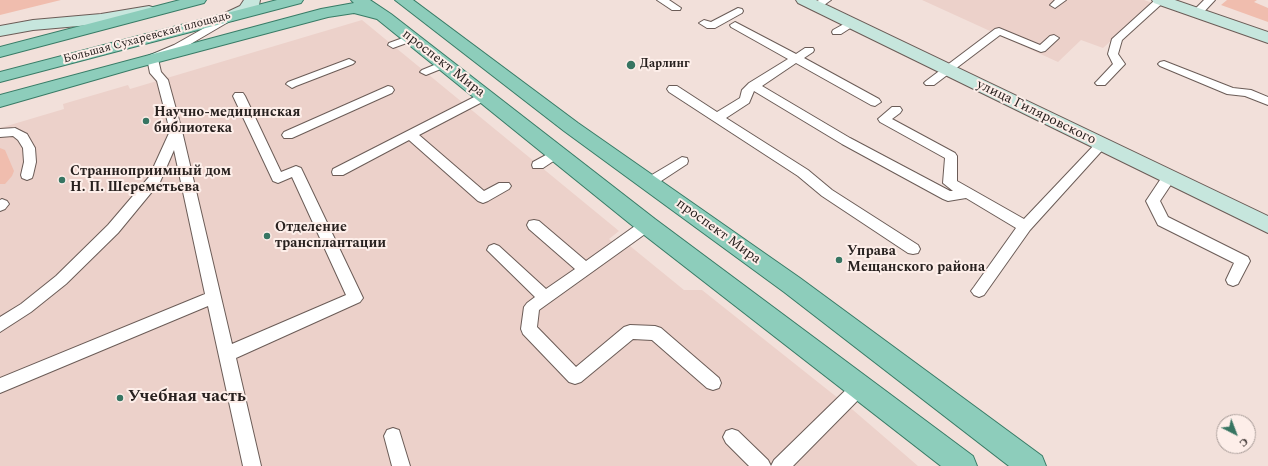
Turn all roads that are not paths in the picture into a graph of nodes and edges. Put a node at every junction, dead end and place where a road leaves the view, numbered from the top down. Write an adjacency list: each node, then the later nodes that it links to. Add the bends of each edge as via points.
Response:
1 (198, 0): 10 (main road, Большая Сухаревская площадь)
2 (252, 0): 14 (main road, via 246,9)
3 (295, 0): 14 (main road, Большая Сухаревская площадь)
4 (359, 0): 15 (main road, проспект Мира)
5 (403, 0): 55 (main road, проспект Мира, via 570,126)
6 (662, 0): 11 (lane)
7 (1160, 0): 13 (main road); 32 (lane, via 1117,39 1113,54 1119,64)
8 (1210, 0): 13 (lane)
9 (815, 2): 28 (main road, улица Гиляровского, via 844,28)
10 (172, 6): 18 (main road, via 101,19 33,25); 22 (main road, Большая Сухаревская площадь)
11 (676, 8)
12 (738, 11): 16 (lane, via 711,26)
13 (1197, 13): 20 (main road)
14 (231, 16): 23 (lane, via 178,47); 30 (main road, Большая Сухаревская площадь)
15 (385, 18): 23 (main road, via 360,9 339,9); 26 (main road, проспект Мира, via 402,42)
16 (704, 23)
17 (736, 25): 24 (lane)
18 (0, 31)
19 (1054, 38): 28 (lane, via 1041,49 999,31)
20 (1268, 38)
21 (809, 50): 24 (lane)
22 (0, 52)
23 (152, 58): 39 (main road); 44 (lane, via 156,73 162,80)
24 (796, 59): 34 (lane); 41 (lane)
25 (349, 62): 33 (lane)
26 (444, 64): 29 (lane); 38 (main road, проспект Мира)
27 (1164, 64): 40 (lane, via 1231,92 1247,93)
28 (946, 70): 31 (lane); 48 (main road, улица Гиляровского)
29 (426, 72)
30 (0, 78)
31 (930, 83)
32 (1101, 83)
33 (292, 84)
34 (753, 86): 43 (lane, via 748,90 745,100); 57 (lane, via 846,141 948,196)
35 (673, 89): 43 (lane)
36 (388, 90): 47 (lane)
37 (239, 96): 70 (lane, via 278,178 296,171 354,298)
38 (484, 96): 46 (lane); 49 (main road, проспект Мира)
39 (0, 101)
40 (1268, 101)
41 (875, 102)
42 (896, 110): 57 (lane, via 884,119 951,156 950,183)
43 (717, 118): 62 (lane, via 728,130 803,173 827,193)
44 (176, 131): 67 (lane); 69 (lane, via 155,179 113,229 61,280)
45 (0, 133): 53 (lane, via 15,132 23,137 29,148 30,162)
46 (410, 134): 52 (lane); 56 (lane, via 483,198)
47 (288, 135)
48 (1101, 145): 54 (main road, улица Гиляровского); 61 (lane)
49 (557, 153): 51 (lane); 58 (main road, проспект Мира)
50 (682, 161): 55 (lane)
51 (538, 165)
52 (338, 172)
53 (27, 175)
54 (1170, 177): 60 (main road, улица Гиляровского); 65 (lane, via 1153,201 1163,221 1243,261)
55 (650, 182): 81 (main road, проспект Мира, via 792,285)
56 (504, 186)
57 (968, 193): 61 (lane)
58 (647, 224): 64 (lane); 73 (main road, проспект Мира)
59 (534, 225): 64 (lane)
60 (1268, 225)
61 (1025, 226): 66 (lane)
62 (913, 249)
63 (494, 250): 68 (lane)
64 (585, 269): 68 (lane)
65 (1233, 280)
66 (979, 291)
67 (214, 297): 70 (lane); 72 (lane)
68 (545, 297): 71 (lane, via 532,307 529,329 575,377 630,332 655,333)
69 (0, 325)
70 (227, 354): 77 (lane)
71 (713, 383)
72 (0, 386)
73 (860, 386): 76 (main road, проспект Мира); 80 (lane)
74 (393, 436): 78 (lane)
75 (732, 437): 79 (lane)
76 (960, 465)
77 (252, 466)
78 (401, 466)
79 (762, 466)
80 (780, 466)
81 (1032, 466)

